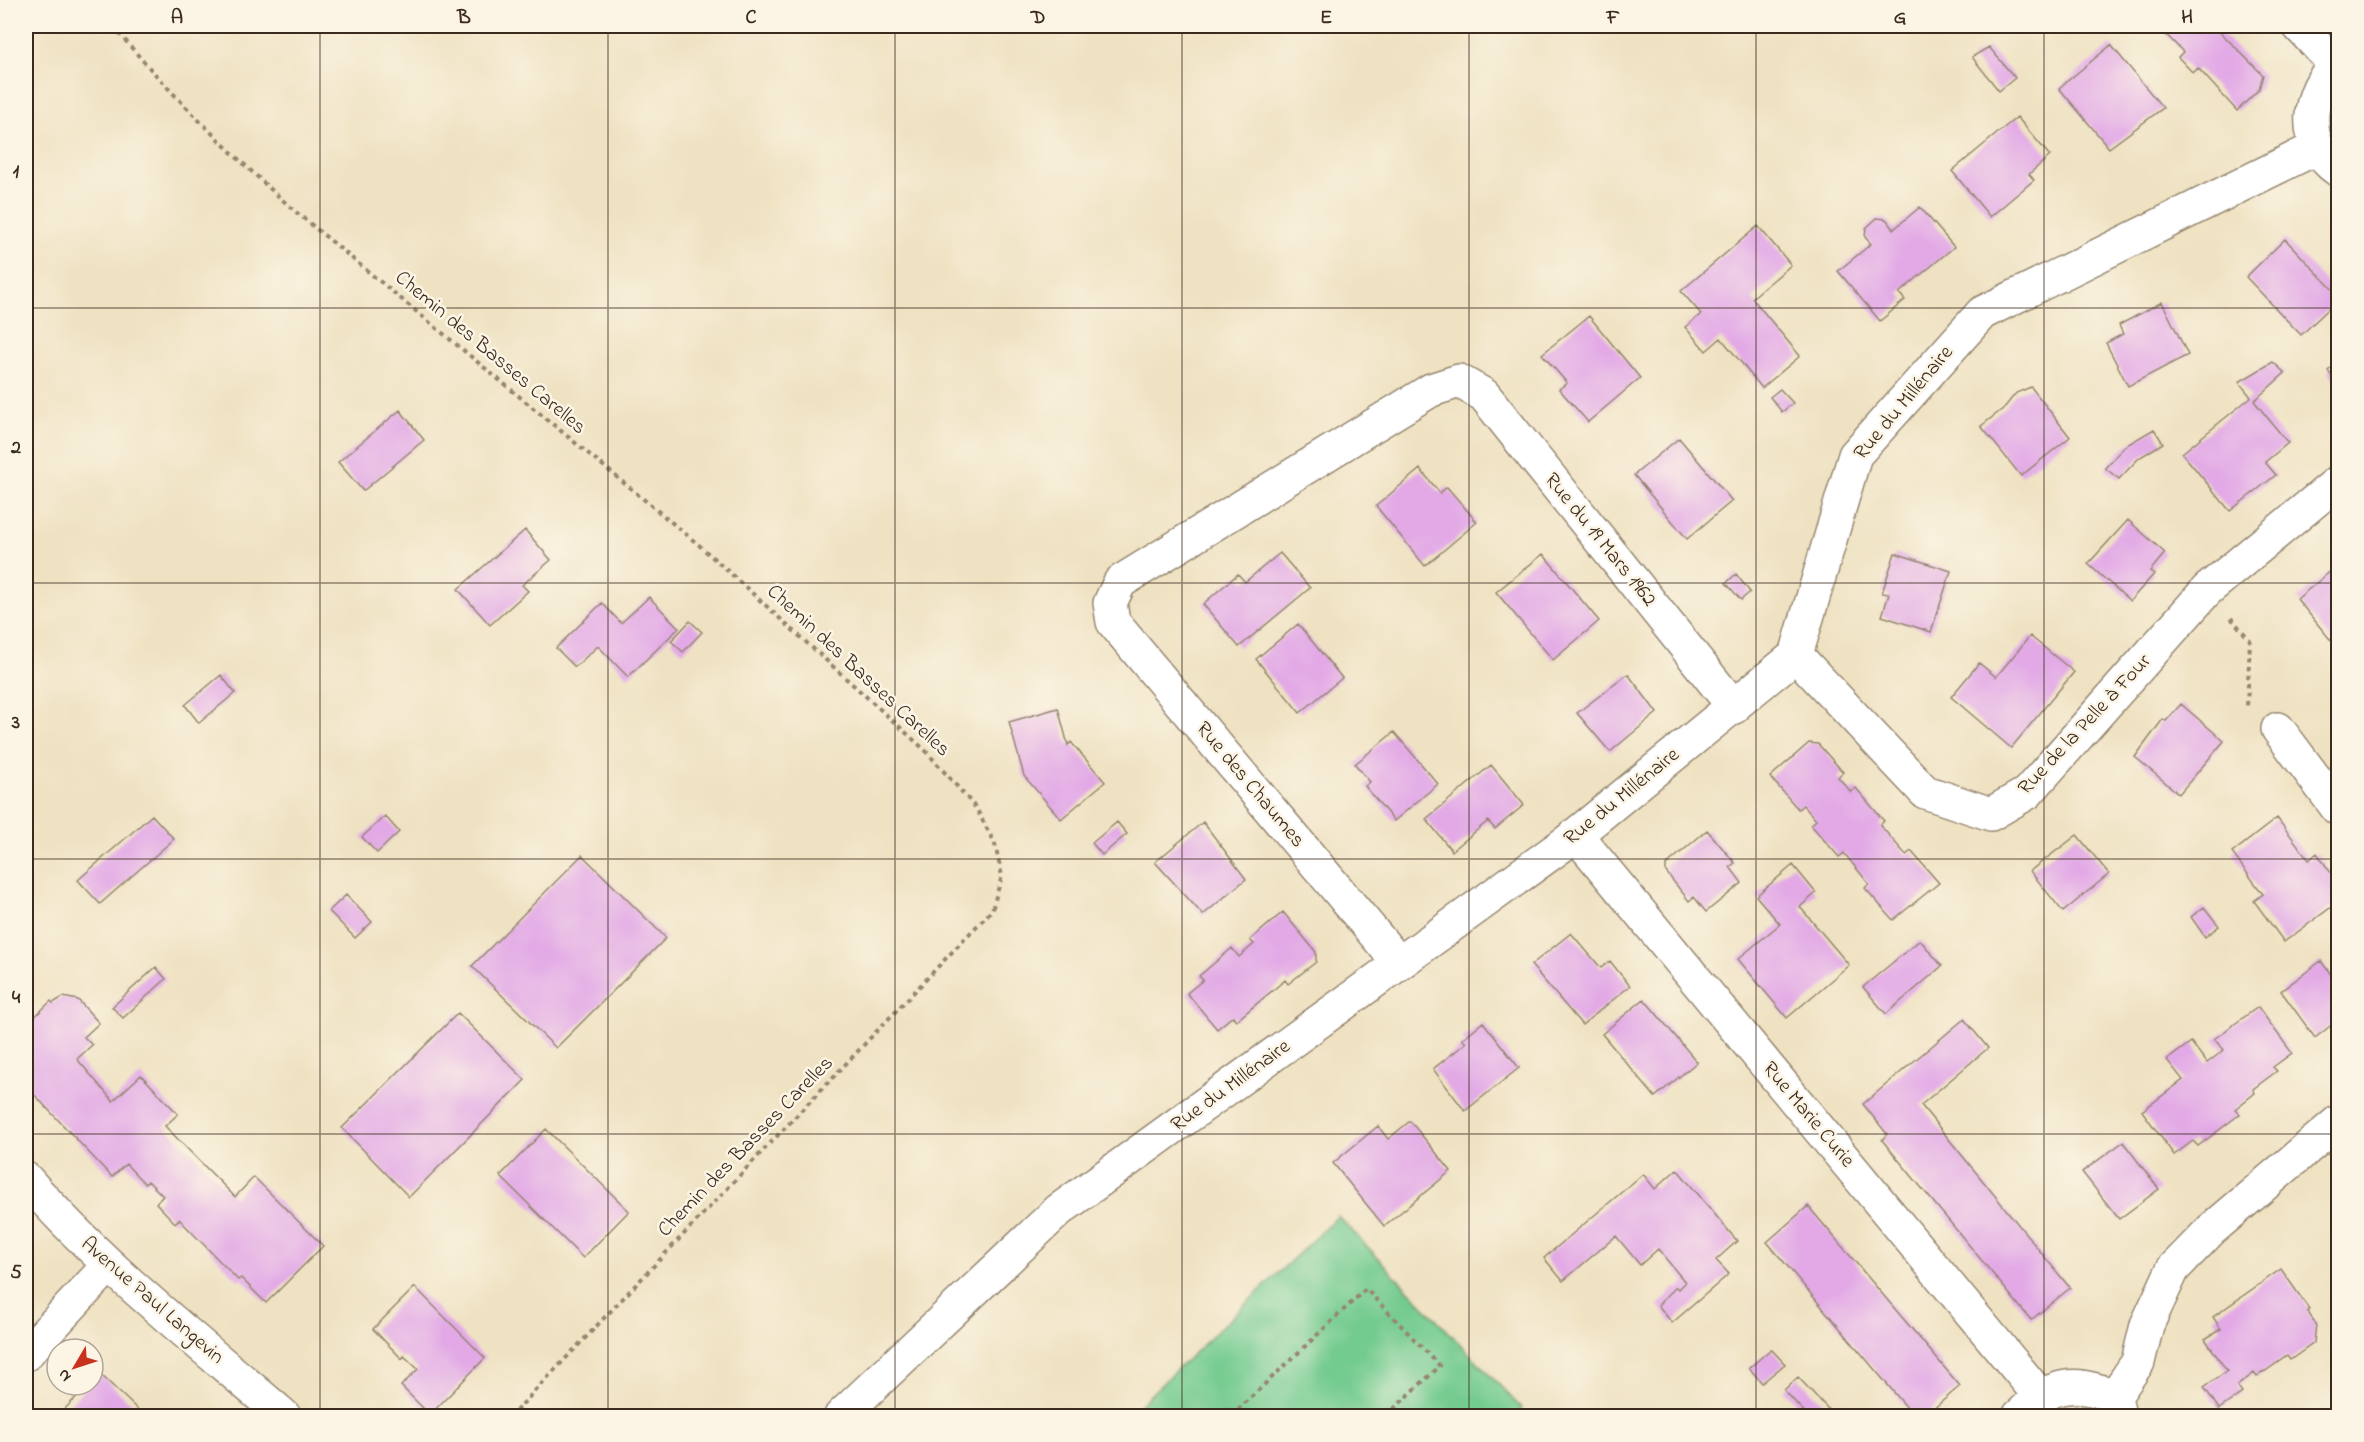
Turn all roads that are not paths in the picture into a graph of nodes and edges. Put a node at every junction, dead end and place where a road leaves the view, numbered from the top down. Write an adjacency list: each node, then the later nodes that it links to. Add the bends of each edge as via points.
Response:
1 (2299, 26): 2 (street)
2 (2337, 64): 3 (street, via 2326,74 2314,97 2311,122)
3 (2328, 158): 6 (street, Rue du Millénaire, via 1982,313 1854,455)
4 (1459, 381): 7 (street, Rue du 19 Mars 1962, via 1484,395); 11 (street, Rue des Chaumes, via 1431,390 1120,582 1110,603 1113,622)
5 (2338, 482): 6 (street, Rue de la Pelle à Four, via 2207,590 2027,793 1991,814 1925,792)
6 (1796, 655): 7 (street, Rue du Millénaire)
7 (1734, 707): 10 (street, Rue du Millénaire)
8 (2278, 729): 9 (street)
9 (2338, 809)
10 (1576, 835): 11 (street, Rue du Millénaire); 16 (street, Rue Marie Curie)
11 (1400, 963): 19 (street, Rue du Millénaire, via 1059,1210)
12 (2338, 1122): 17 (street, via 2211,1230 2173,1269)
13 (26, 1179): 14 (street, Avenue Paul Langevin)
14 (109, 1265): 15 (street); 18 (street, Avenue Paul Langevin)
15 (26, 1354)
16 (2029, 1406): 17 (street, via 2061,1387 2091,1387)
17 (2117, 1406)
18 (284, 1416)
19 (841, 1416)

